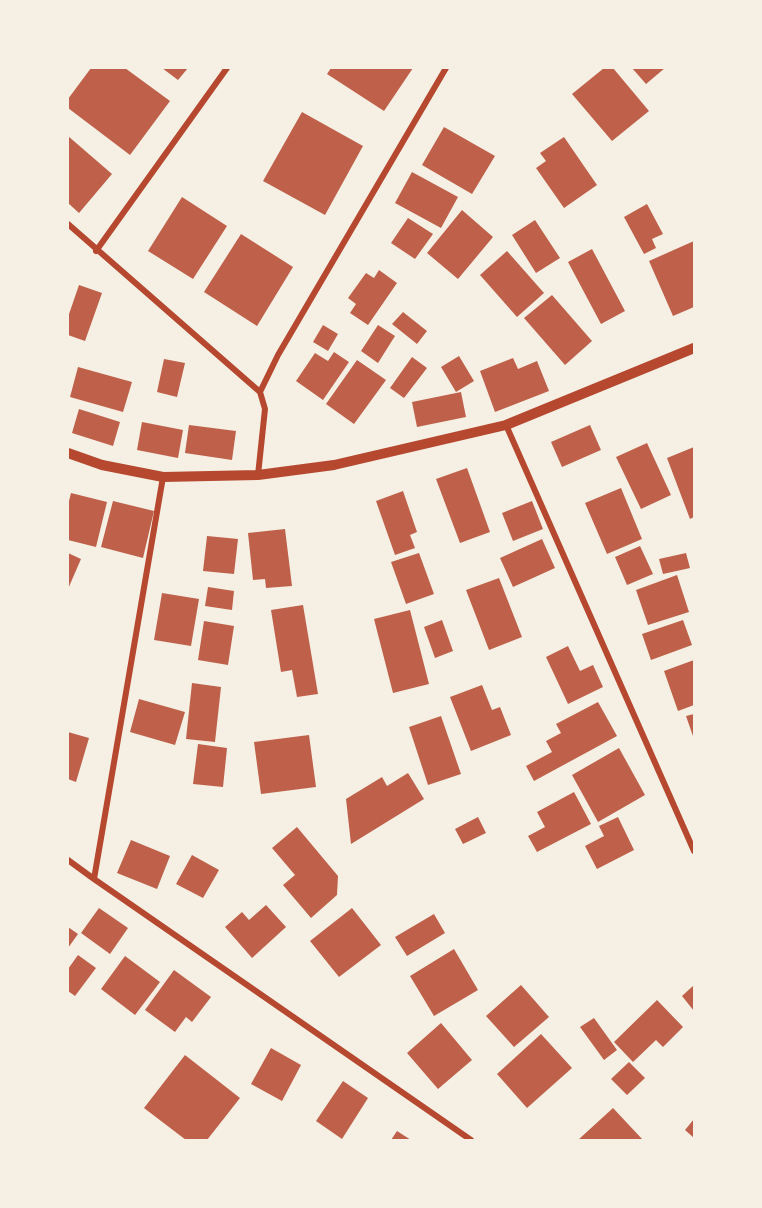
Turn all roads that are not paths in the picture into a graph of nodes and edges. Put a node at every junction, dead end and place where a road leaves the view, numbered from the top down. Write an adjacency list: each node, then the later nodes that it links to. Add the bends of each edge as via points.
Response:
1 (227, 68): 4 (street)
2 (446, 68): 6 (street)
3 (68, 224): 4 (street)
4 (96, 251): 6 (street)
5 (694, 348): 7 (street)
6 (260, 392): 9 (street, via 265,409)
7 (506, 425): 9 (street, via 334,465); 11 (street)
8 (68, 453): 10 (street, via 102,465)
9 (258, 475): 10 (street)
10 (163, 477): 13 (street)
11 (694, 851)
12 (68, 860): 13 (street)
13 (94, 879): 14 (street)
14 (471, 1140)

